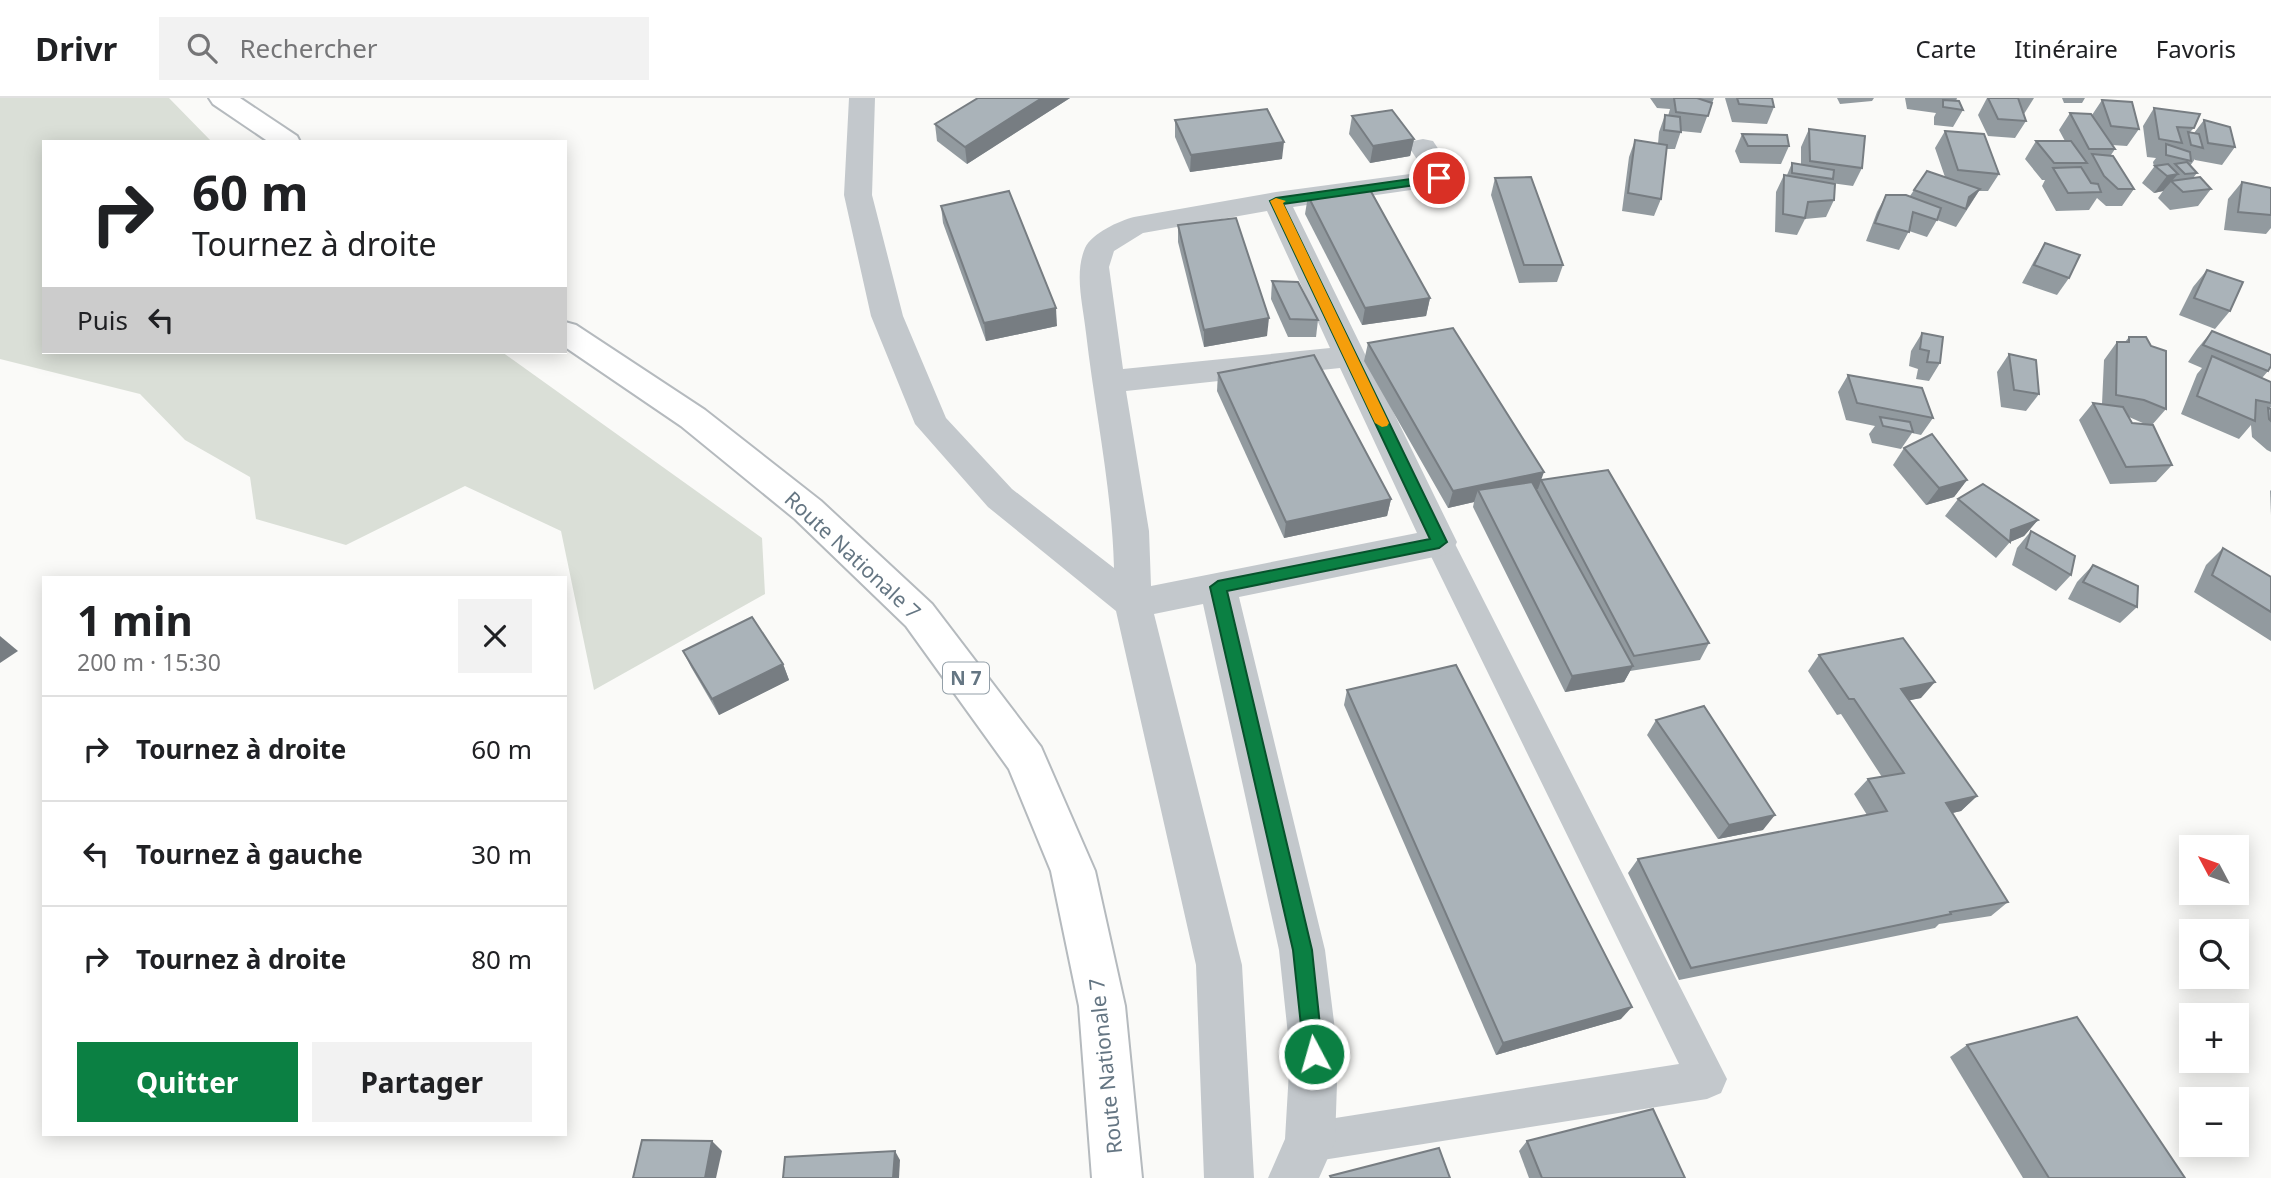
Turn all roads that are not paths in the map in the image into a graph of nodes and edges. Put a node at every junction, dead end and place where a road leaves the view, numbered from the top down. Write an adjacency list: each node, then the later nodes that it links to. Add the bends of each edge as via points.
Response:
1 (222, 98): 3 (main road)
2 (862, 98): 11 (street, via 858,195 887,316 932,424 1000,498)
3 (284, 140)
4 (1423, 147): 5 (street, via 1441,174 1439,178)
5 (1276, 201): 7 (street); 8 (street, via 1134,226 1101,246 1094,268)
6 (567, 333): 13 (main road, Route Nationale 7 / N 7, via 693,418 808,510 919,615 1026,759 1073,871 1102,1006)
7 (1351, 356): 8 (street); 9 (street)
8 (1108, 382): 11 (street, via 1132,531)
9 (1439, 542): 10 (street); 12 (lane, via 1707,1079)
10 (1218, 587): 11 (street); 12 (street, via 1303,950 1314,1054)
11 (1133, 604): 14 (street, via 1219,965)
12 (1301, 1160)
13 (1118, 1178)
14 (1229, 1178)

